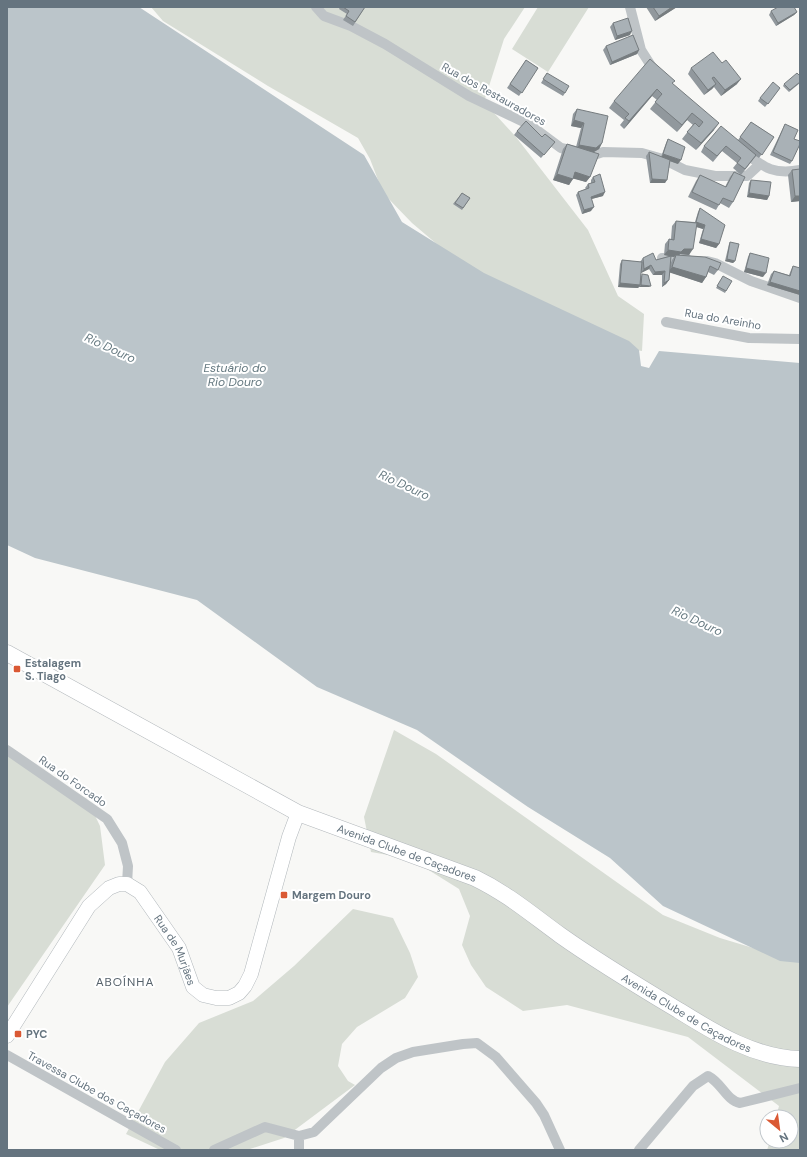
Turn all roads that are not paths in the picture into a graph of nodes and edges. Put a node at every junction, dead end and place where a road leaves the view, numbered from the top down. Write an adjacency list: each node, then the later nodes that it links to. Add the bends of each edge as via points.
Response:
1 (316, 7): 5 (street, Rua dos Restauradores, via 324,16 351,26 385,44 469,96 530,125 561,148 594,155 603,152 642,153 663,159 685,170 715,176 748,176)
2 (630, 7): 3 (street, via 641,50)
3 (661, 78)
4 (732, 144): 5 (street)
5 (760, 164): 6 (street, via 774,172)
6 (800, 170)
7 (662, 258): 8 (street, via 697,259 715,263 751,281)
8 (800, 298)
9 (666, 322): 10 (street, Rua do Areinho, via 749,338)
10 (800, 340)
11 (11, 658): 13 (main road, Avenida Clube de Caçadores)
12 (7, 750): 14 (street, Rua do Forcado, via 107,819 122,843 128,866)
13 (298, 813): 14 (main road, Rua de Murjães, via 251,974 242,990 229,998 203,995 193,987 179,948 140,892); 17 (main road, Avenida Clube de Caçadores, via 501,890 561,935 703,1025 762,1053 787,1059)
14 (128, 884): 15 (main road, via 109,888 89,906)
15 (7, 1036)
16 (7, 1055): 20 (street, Travessa Clube dos Caçadores)
17 (800, 1059)
18 (800, 1088): 24 (street, via 740,1103 733,1101 719,1083 708,1076 693,1086)
19 (298, 1136): 21 (street, via 265,1127); 22 (street); 23 (street, via 314,1132 381,1068 396,1058 413,1052 478,1044 496,1057 536,1103)
20 (176, 1150)
21 (214, 1150)
22 (299, 1150)
23 (560, 1150)
24 (639, 1150)

